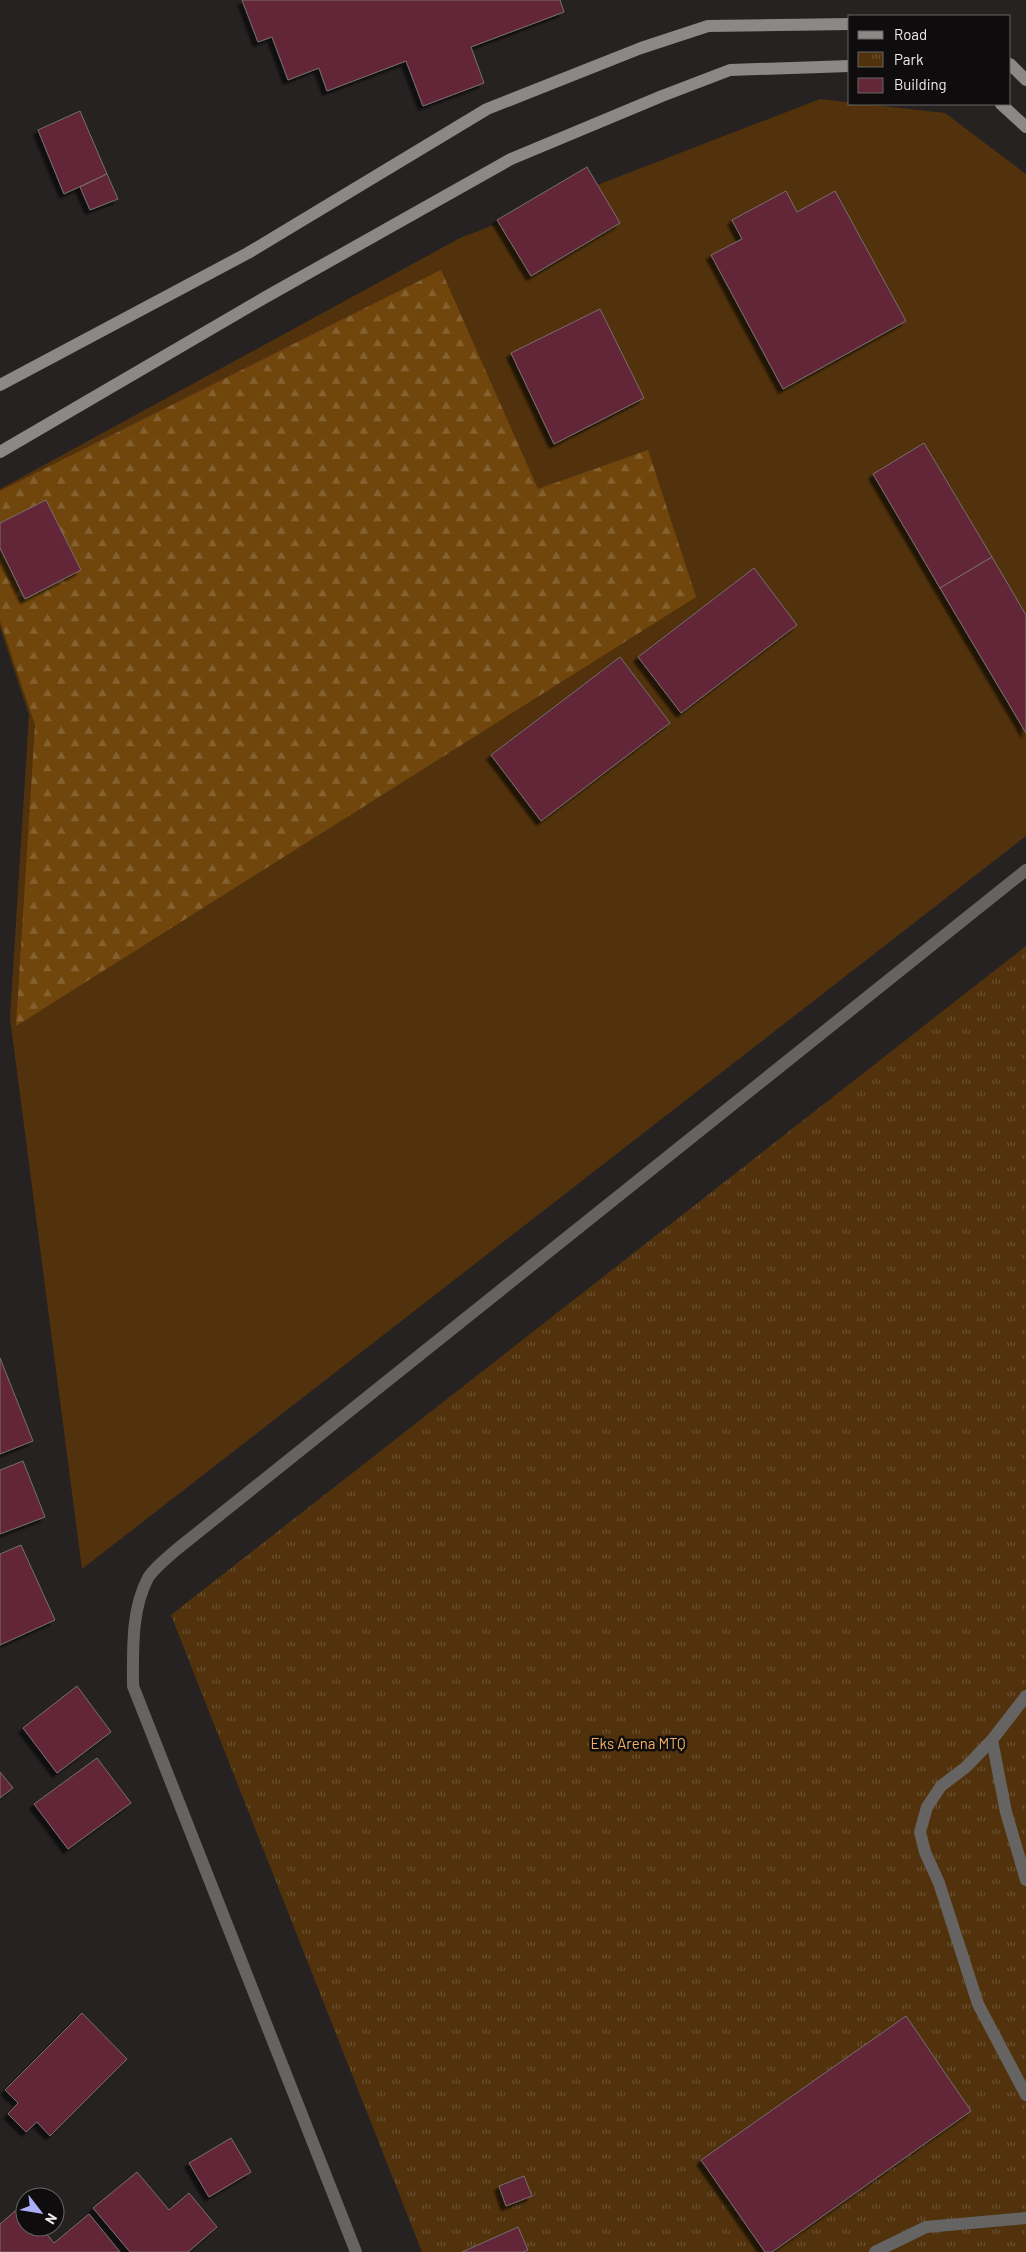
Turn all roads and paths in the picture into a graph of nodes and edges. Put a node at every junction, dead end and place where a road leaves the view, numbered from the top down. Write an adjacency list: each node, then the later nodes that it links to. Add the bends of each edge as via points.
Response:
1 (848, 24): 7 (street, via 708,26 641,48 487,109 248,253)
2 (1011, 65): 4 (street)
3 (848, 66): 8 (street, via 730,70 511,159)
4 (1026, 80)
5 (1002, 105): 6 (street)
6 (1026, 126)
7 (0, 385)
8 (0, 452)
9 (1026, 870): 15 (street, via 191,1537 148,1576 136,1612 133,1686)
10 (1026, 1696): 11 (street)
11 (992, 1740): 12 (street, via 1006,1812); 13 (street, via 966,1767 941,1786 927,1807 920,1832 978,2004)
12 (1026, 1880)
13 (1026, 2095)
14 (1026, 2218): 16 (street, via 926,2227)
15 (356, 2252)
16 (875, 2252)

